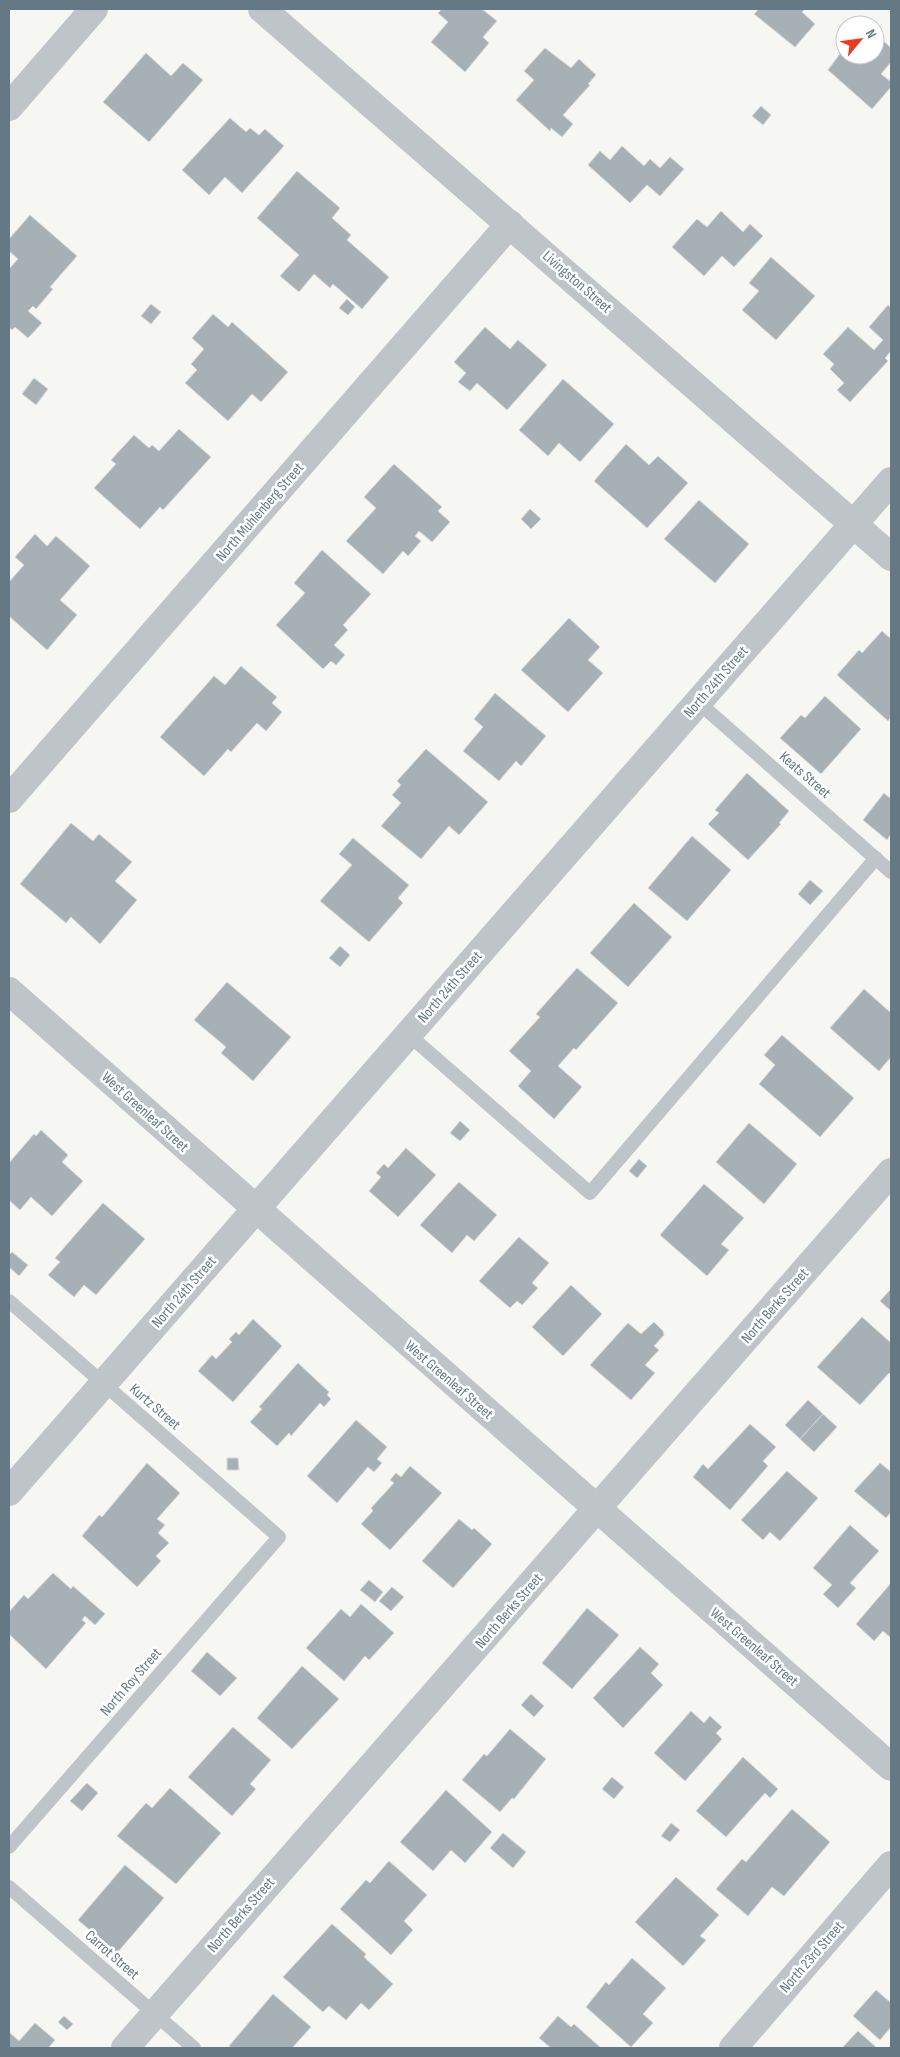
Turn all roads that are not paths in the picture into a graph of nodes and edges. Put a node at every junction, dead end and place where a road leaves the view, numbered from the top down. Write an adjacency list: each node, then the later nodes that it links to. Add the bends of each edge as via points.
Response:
1 (94, 9): 3 (street)
2 (262, 9): 4 (street, Livingston Street)
3 (9, 107)
4 (510, 224): 6 (street, Livingston Street); 9 (street, North Muhlenberg Street)
5 (891, 481): 6 (street, North 24th Street)
6 (854, 524): 7 (street, Livingston Street); 8 (street, North 24th Street)
7 (891, 557)
8 (698, 702): 10 (lane, Keats Street); 13 (street, North 24th Street)
9 (9, 799)
10 (876, 858): 11 (lane, Keats Street); 13 (lane, via 590,1193)
11 (891, 872)
12 (9, 991): 15 (street, West Greenleaf Street)
13 (408, 1035): 15 (street, North 24th Street)
14 (891, 1172): 19 (street, North Berks Street)
15 (256, 1210): 17 (street, North 24th Street); 19 (street, West Greenleaf Street)
16 (9, 1301): 17 (lane, Kurtz Street)
17 (104, 1384): 18 (street, North 24th Street); 20 (lane, Kurtz Street)
18 (9, 1492)
19 (597, 1510): 21 (street, West Greenleaf Street); 25 (street, North Berks Street)
20 (279, 1537): 22 (lane, North Roy Street)
21 (891, 1767)
22 (9, 1847)
23 (891, 1865): 28 (street, North 23rd Street)
24 (9, 1887): 25 (lane, Carrot Street)
25 (155, 2013): 26 (street, North Berks Street); 27 (lane, Carrot Street)
26 (125, 2048)
27 (194, 2048)
28 (733, 2048)

